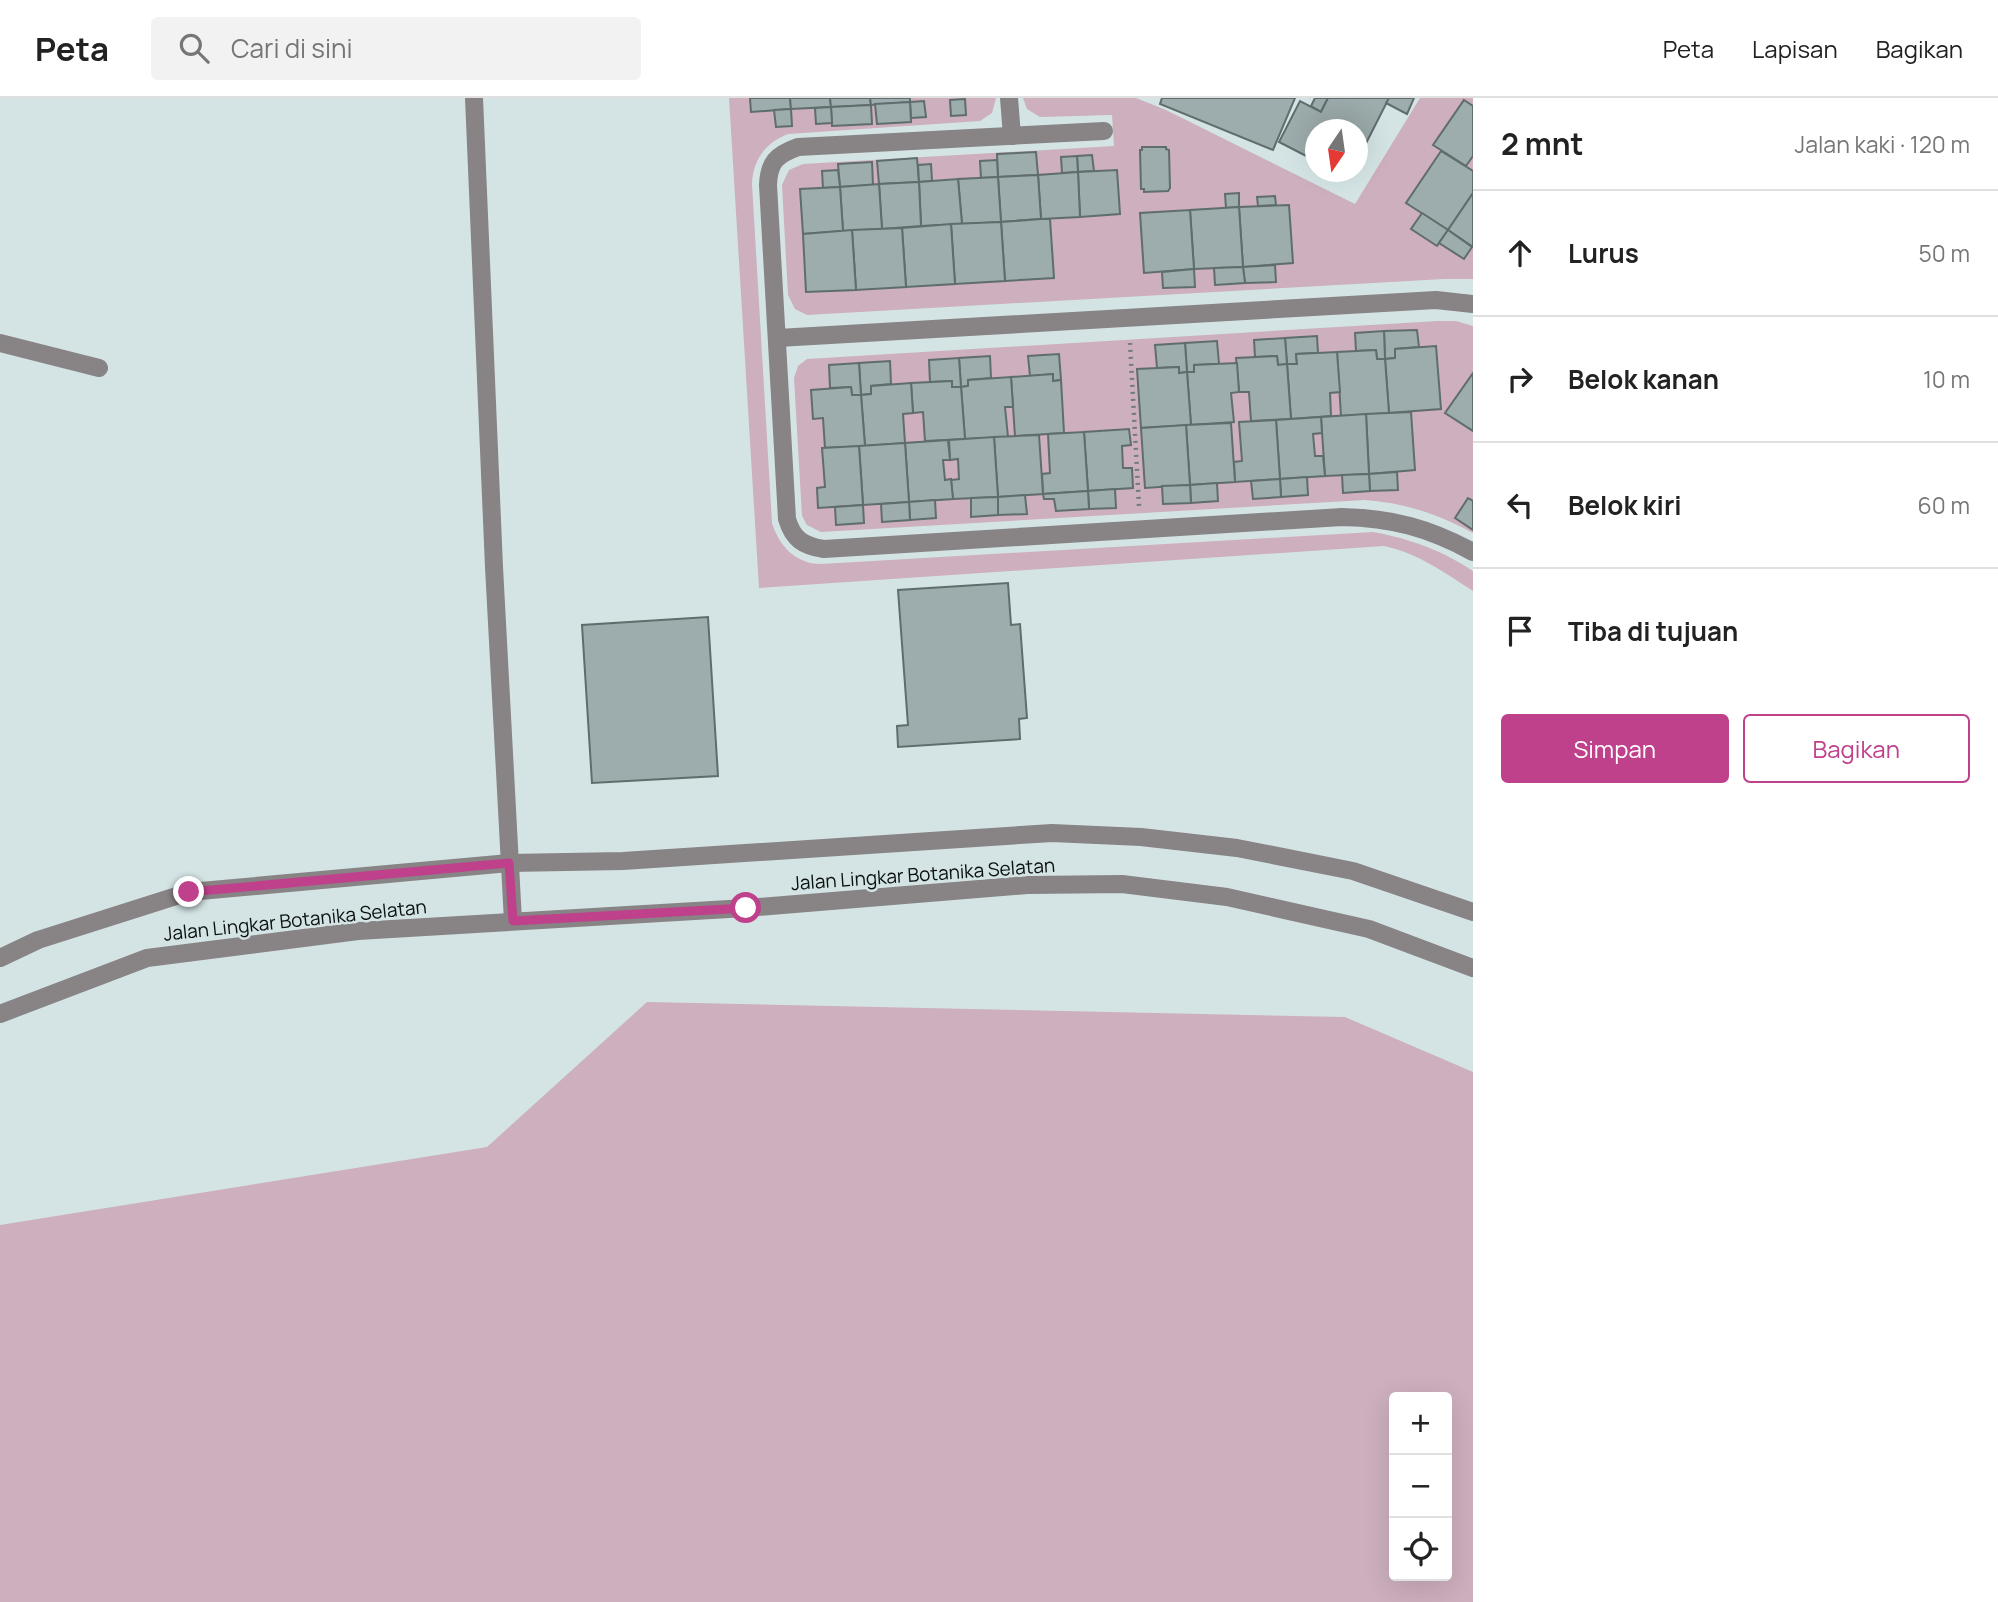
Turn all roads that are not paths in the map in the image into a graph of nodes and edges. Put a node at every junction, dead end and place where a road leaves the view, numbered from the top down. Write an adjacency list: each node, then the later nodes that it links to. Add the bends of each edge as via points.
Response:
1 (474, 98): 10 (street)
2 (1009, 98): 4 (street)
3 (1104, 131): 4 (street)
4 (1012, 136): 6 (street, via 798,147 772,161 768,185)
5 (1473, 304): 6 (street, via 1436,300)
6 (778, 338): 9 (street, via 787,519 800,542 824,549 1374,517 1412,525)
7 (0, 343): 8 (street)
8 (99, 368)
9 (1473, 552)
10 (509, 863): 11 (street, Jalan Lingkar Botanika Selatan, via 614,862 1052,833 1141,837 1237,848 1353,871); 12 (street); 13 (street, Jalan Lingkar Botanika Selatan, via 189,892 38,940)
11 (1473, 912)
12 (513, 921): 14 (street, Jalan Lingkar Botanika Selatan, via 1027,885 1122,884 1227,897 1369,929); 15 (street, Jalan Lingkar Botanika Selatan, via 358,931 147,958)
13 (0, 958)
14 (1473, 968)
15 (0, 1014)

